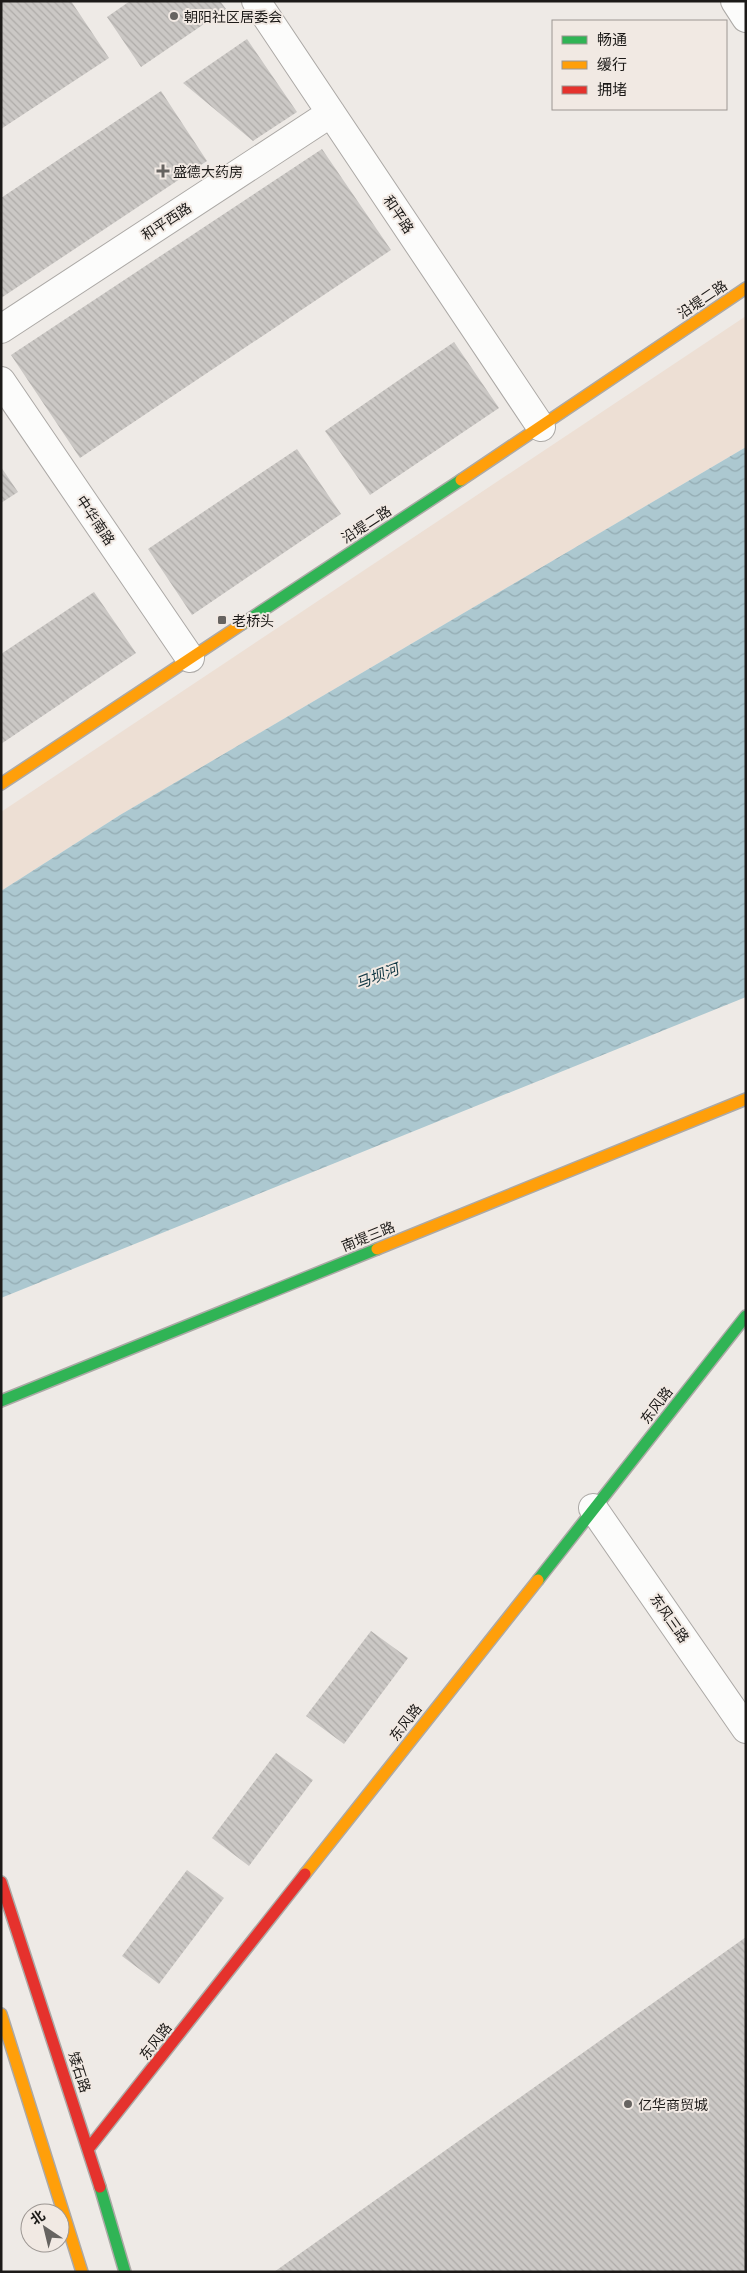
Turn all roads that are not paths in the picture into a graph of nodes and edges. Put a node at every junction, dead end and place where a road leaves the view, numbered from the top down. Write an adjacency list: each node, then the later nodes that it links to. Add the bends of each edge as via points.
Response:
1 (256, 1): 4 (street, 和平路)
2 (735, 1): 3 (street)
3 (746, 18)
4 (331, 113): 6 (street, 和平西路); 8 (street, 和平路)
5 (746, 288): 8 (street, 沿堤二路)
6 (1, 329)
7 (1, 381): 9 (street, 中华南路)
8 (541, 427): 9 (street, 沿堤二路)
9 (190, 658): 10 (street, 沿堤二路)
10 (1, 784)
11 (746, 1099): 13 (street, 南堤三路)
12 (746, 1316): 14 (street, 东风路)
13 (1, 1401)
14 (594, 1508): 15 (street, 东风三路); 18 (street, 东风路)
15 (746, 1729)
16 (1, 1882): 18 (street, 矮石路)
17 (1, 2014): 19 (street)
18 (89, 2148): 20 (street, 矮石路)
19 (82, 2272)
20 (125, 2272)

